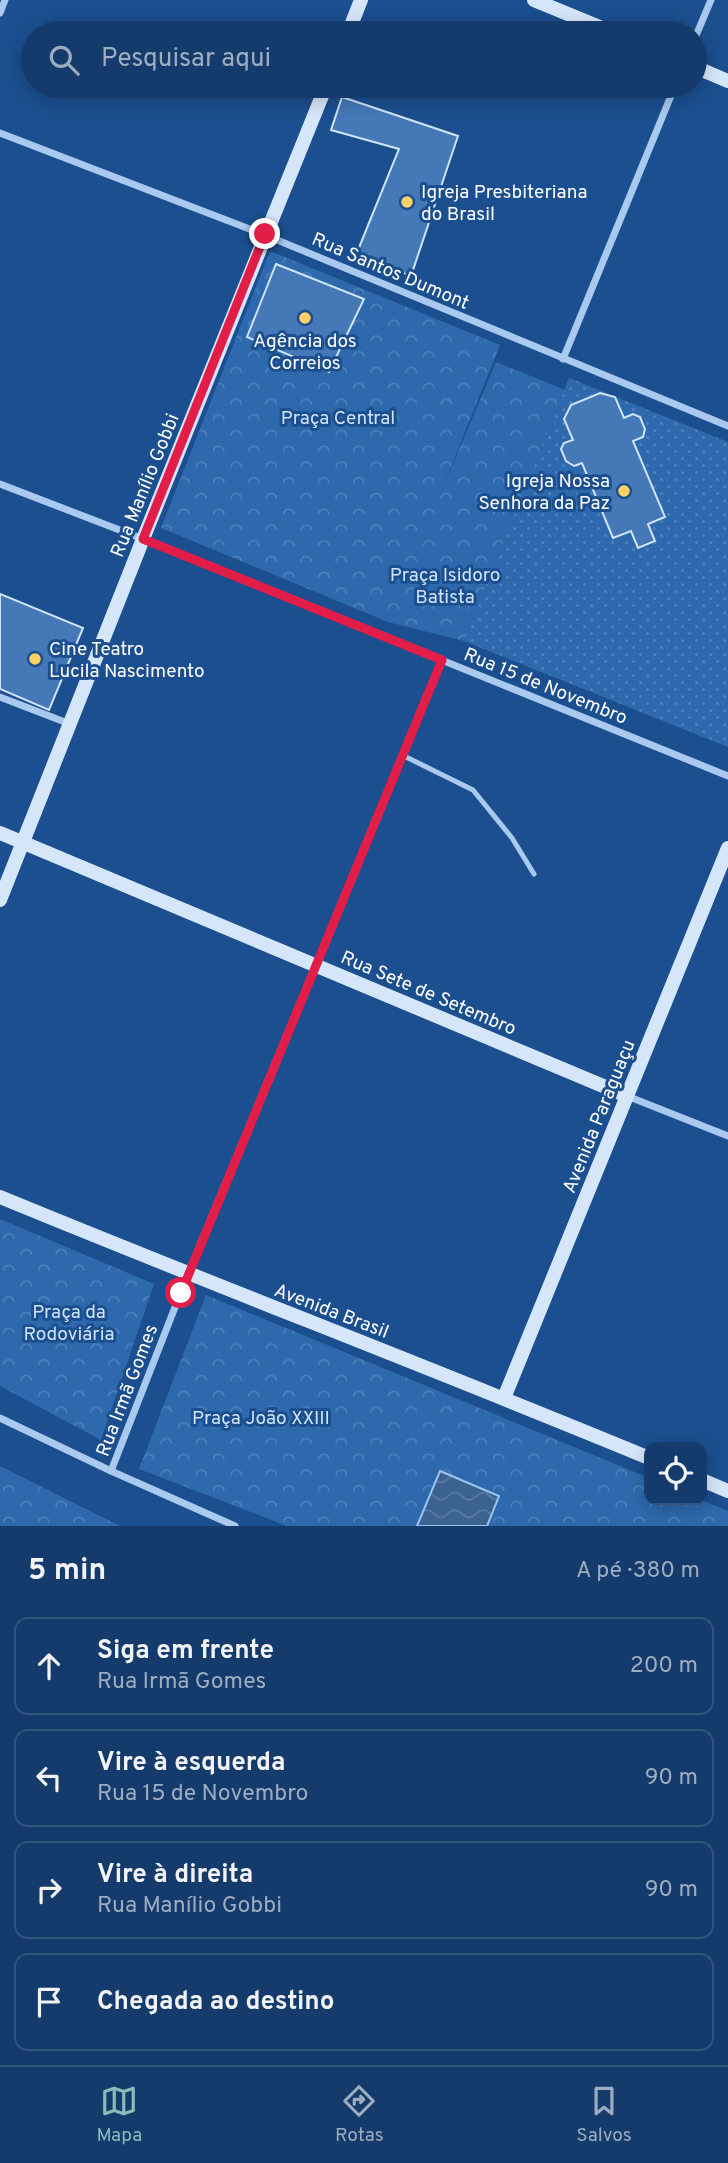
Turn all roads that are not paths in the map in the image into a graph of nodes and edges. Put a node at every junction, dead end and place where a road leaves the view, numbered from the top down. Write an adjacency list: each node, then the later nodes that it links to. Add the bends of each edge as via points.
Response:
1 (5, 0): 5 (street)
2 (362, 0): 6 (main road)
3 (534, 0): 7 (main road)
4 (711, 0): 8 (street)
5 (0, 13)
6 (353, 21)
7 (585, 21)
8 (702, 21)
9 (707, 72): 10 (main road)
10 (728, 81)
11 (321, 98): 14 (main road, Rua Manílio Gobbi)
12 (670, 98): 15 (street)
13 (0, 133): 14 (street, Rua Santos Dumont)
14 (265, 234): 15 (street, Rua Santos Dumont); 18 (main road, Rua Manílio Gobbi)
15 (564, 359): 16 (street, Rua Santos Dumont)
16 (728, 426)
17 (0, 484): 18 (street, Rua 15 de Novembro)
18 (143, 539): 19 (street, Rua 15 de Novembro); 21 (main road, Rua Manílio Gobbi)
19 (442, 660): 22 (street, Rua Irmã Gomes); 23 (street, Rua 15 de Novembro)
20 (0, 697): 21 (street)
21 (71, 724): 25 (main road, Rua Manílio Gobbi)
22 (402, 755): 27 (lane, via 474,790); 29 (street, Rua Irmã Gomes)
23 (728, 776)
24 (0, 833): 25 (main road, Rua Sete de Setembro)
25 (23, 842): 28 (main road, Rua Manílio Gobbi); 29 (main road, Rua Sete de Setembro)
26 (728, 848): 30 (main road, Avenida Paraguaçu)
27 (534, 874)
28 (0, 900)
29 (315, 965): 30 (main road, Rua Sete de Setembro); 33 (street, Rua Irmã Gomes)
30 (627, 1096): 31 (street, Rua Sete de Setembro); 34 (main road, Avenida Paraguaçu)
31 (728, 1136)
32 (0, 1197): 33 (main road, Avenida Brasil)
33 (188, 1274): 34 (main road, Avenida Brasil); 37 (street, Rua Irmã Gomes)
34 (504, 1398): 36 (main road, Avenida Brasil)
35 (0, 1418): 37 (street)
36 (644, 1456)
37 (111, 1471): 40 (street)
38 (707, 1482): 39 (main road)
39 (728, 1491)
40 (236, 1526)

